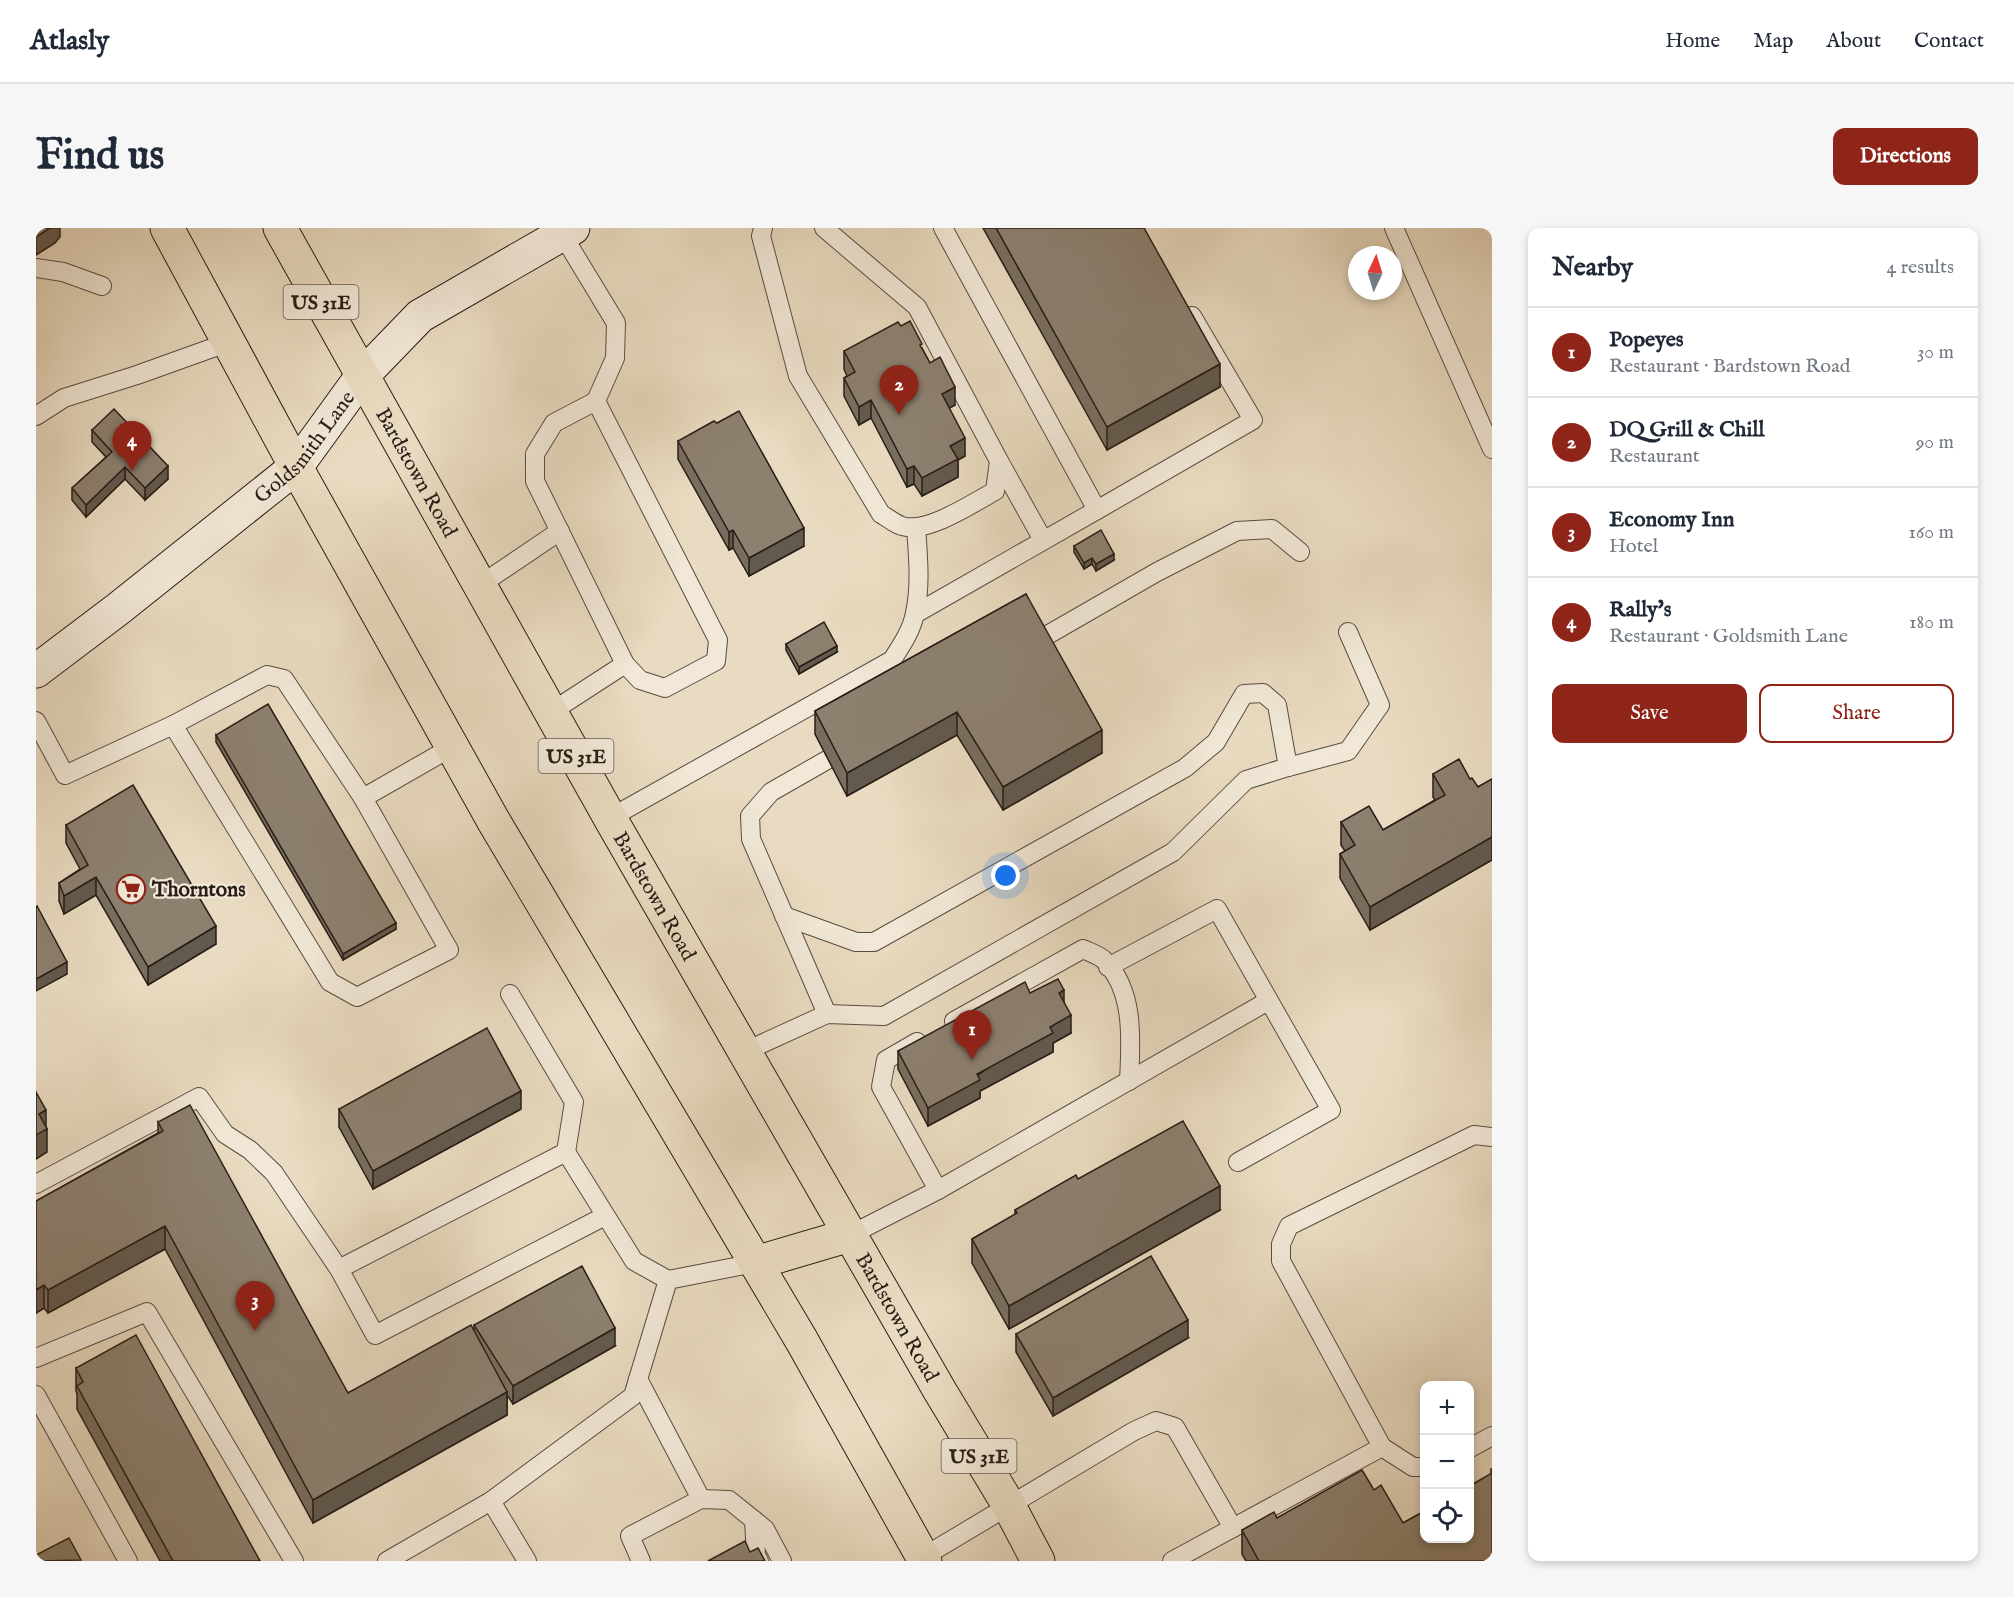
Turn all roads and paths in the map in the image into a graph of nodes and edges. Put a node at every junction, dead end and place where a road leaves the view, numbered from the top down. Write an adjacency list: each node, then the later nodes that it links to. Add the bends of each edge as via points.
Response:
1 (167, 228): 11 (main road)
2 (280, 228): 12 (main road, Bardstown Road / US 31E)
3 (763, 228): 19 (lane, via 761,236 798,376 881,514 902,526)
4 (824, 228): 16 (lane, via 917,307)
5 (943, 228): 18 (lane)
6 (1394, 228): 15 (lane)
7 (567, 231): 12 (street, Goldsmith Lane, via 420,316); 13 (lane, via 616,323 615,358)
8 (36, 267): 9 (lane)
9 (102, 286)
10 (1182, 299): 18 (lane, via 1253,420)
11 (229, 342): 14 (lane, via 64,398); 17 (main road)
12 (362, 376): 17 (street, Goldsmith Lane); 23 (main road, Bardstown Road / US 31E)
13 (596, 401): 20 (lane, via 554,423 536,454 535,482); 27 (lane, via 718,640 716,660 665,688 640,680)
14 (36, 416)
15 (1492, 449)
16 (999, 461): 19 (lane, via 995,491 932,524); 21 (lane)
17 (296, 467): 28 (street, Goldsmith Lane); 32 (main road)
18 (1097, 510): 21 (lane)
19 (916, 527): 24 (lane)
20 (560, 531): 23 (lane); 27 (lane)
21 (1043, 540): 24 (lane)
22 (1300, 552): 26 (lane, via 1272,529 1237,531)
23 (480, 585): 29 (main road, Bardstown Road / US 31E)
24 (915, 614): 36 (lane, via 891,660)
25 (1348, 632): 34 (lane, via 1380,705 1348,752)
26 (1044, 637)
27 (625, 664): 29 (lane)
28 (36, 671)
29 (551, 712): 36 (main road, Bardstown Road / US 31E)
30 (36, 721): 31 (lane, via 65,775)
31 (173, 725): 35 (lane, via 267,675 284,679); 35 (lane, via 330,982 357,997 448,950)
32 (452, 747): 35 (lane); 51 (main road)
33 (826, 760): 37 (lane, via 771,792 750,816 751,839)
34 (1288, 767): 37 (lane, via 1276,705 1263,693 1244,694 1216,742 1185,768 874,942 856,942); 41 (lane, via 1246,780 1173,852 884,1016)
35 (363, 798)
36 (610, 818): 42 (main road, Bardstown Road / US 31E)
37 (784, 916): 41 (lane)
38 (1108, 967): 40 (lane, via 1217,909); 43 (lane, via 1123,987 1132,1035); 48 (lane, via 1103,959 1083,949 886,1060 881,1088)
39 (510, 994): 45 (lane, via 574,1102)
40 (1268, 1001): 43 (lane); 46 (lane, via 1331,1110)
41 (828, 1014): 42 (lane)
42 (746, 1051): 50 (main road, Bardstown Road / US 31E)
43 (1130, 1081): 48 (lane)
44 (1492, 1137): 59 (lane, via 1474,1135 1289,1226 1281,1244 1281,1261)
45 (566, 1152): 49 (lane); 52 (lane)
46 (1238, 1162)
47 (36, 1184): 52 (lane, via 199,1097 225,1134 250,1150 274,1173)
48 (938, 1190): 50 (lane)
49 (605, 1216): 52 (lane, via 375,1335); 53 (lane, via 634,1262)
50 (850, 1235): 51 (main road); 63 (main road, Bardstown Road / US 31E)
51 (755, 1263): 53 (lane); 66 (main road)
52 (339, 1269)
53 (668, 1280): 55 (lane)
54 (36, 1358): 69 (lane, via 147,1312)
55 (638, 1379): 61 (lane); 62 (lane, via 633,1396)
56 (36, 1395): 68 (lane)
57 (1492, 1436): 58 (lane)
58 (1474, 1446)
59 (1382, 1447): 60 (lane, via 1413,1467); 65 (lane)
60 (1420, 1467)
61 (701, 1499): 64 (lane, via 729,1500); 72 (lane, via 630,1536)
62 (491, 1500): 70 (lane); 71 (lane)
63 (1008, 1504): 65 (lane, via 1156,1421 1175,1427); 66 (lane); 75 (main road, Bardstown Road / US 31E)
64 (754, 1520): 73 (lane); 74 (lane, via 765,1529)
65 (1233, 1528): 67 (lane)
66 (924, 1559)
67 (1178, 1560)
68 (128, 1561)
69 (294, 1561)
70 (387, 1561)
71 (527, 1561)
72 (641, 1561)
73 (759, 1561)
74 (782, 1561)
75 (1038, 1561)

